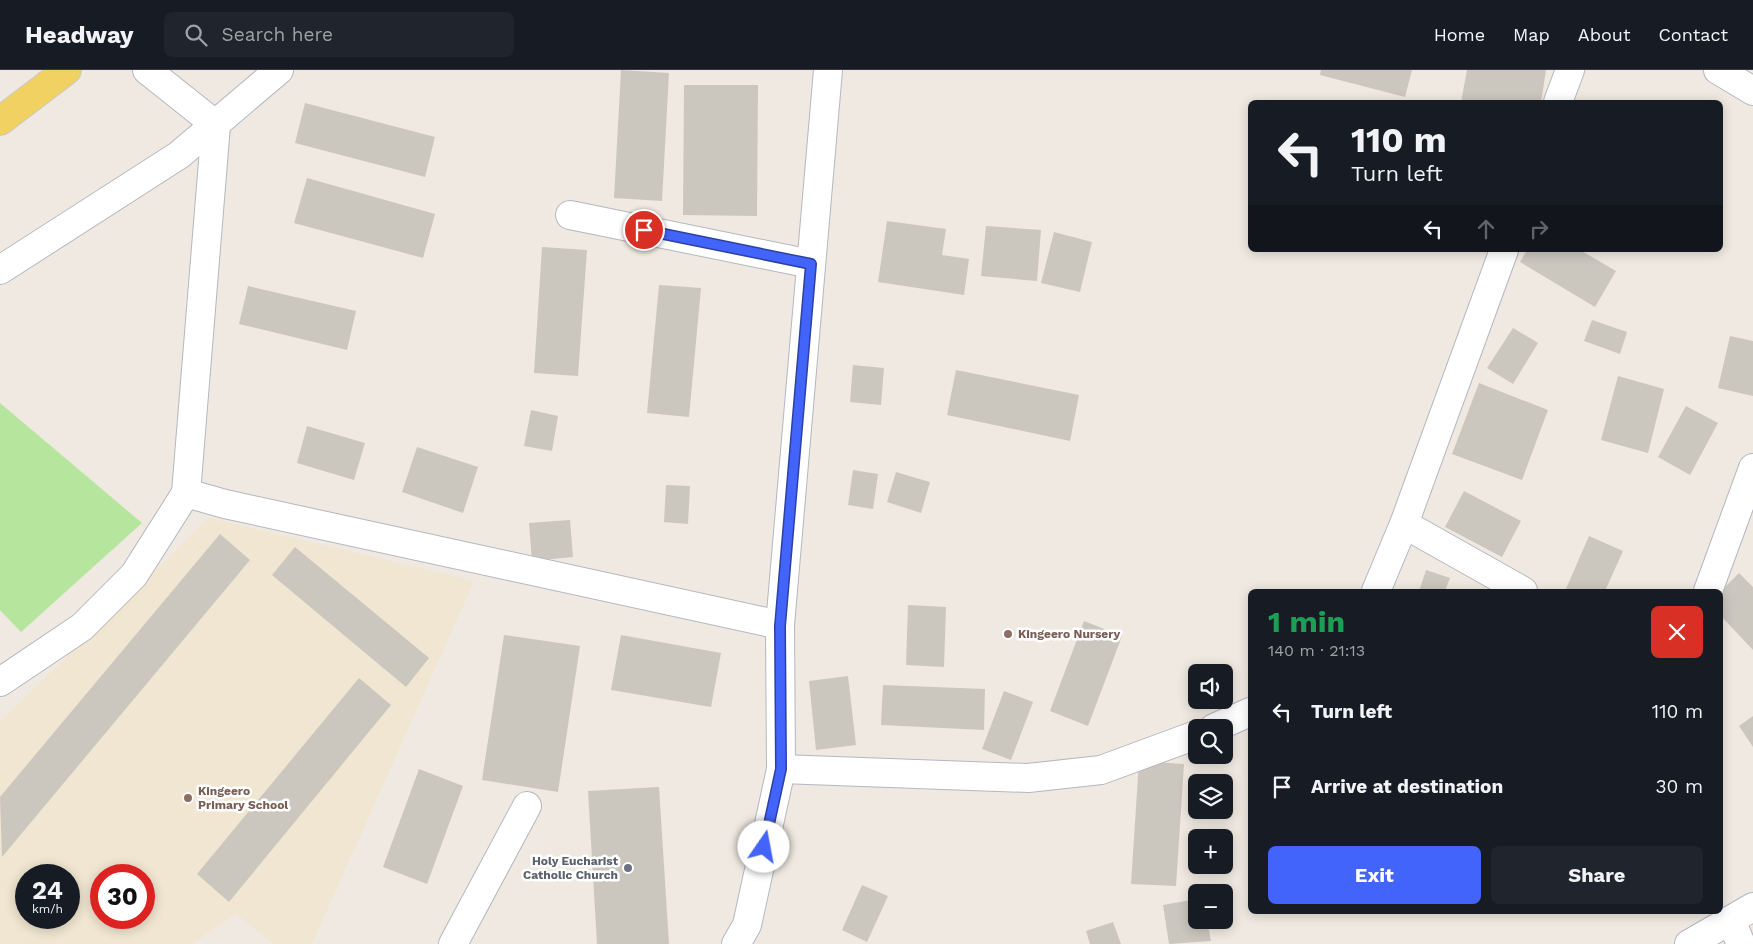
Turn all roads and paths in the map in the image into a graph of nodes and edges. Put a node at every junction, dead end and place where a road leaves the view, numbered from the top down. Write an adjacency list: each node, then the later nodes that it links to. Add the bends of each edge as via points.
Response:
1 (67, 70): 9 (main road)
2 (147, 70): 10 (street)
3 (279, 70): 10 (street)
4 (828, 70): 13 (street)
5 (1570, 70): 8 (street)
6 (1718, 70): 7 (street)
7 (1753, 91)
8 (1559, 100)
9 (0, 121)
10 (216, 124): 14 (street, via 179,154); 16 (street)
11 (570, 215): 13 (street)
12 (1503, 252): 17 (street)
13 (811, 264): 21 (street)
14 (0, 270)
15 (1753, 468): 20 (street)
16 (186, 493): 21 (street); 22 (street, via 134,575 82,627)
17 (1404, 524): 18 (street); 19 (street)
18 (1377, 589)
19 (1519, 589)
20 (1709, 589)
21 (780, 626): 26 (street)
22 (0, 682)
23 (1248, 713): 24 (street)
24 (1233, 720)
25 (1188, 738): 26 (street, via 1101,770 1028,778)
26 (781, 769): 30 (street, via 747,924)
27 (527, 806): 29 (street)
28 (1742, 924): 31 (street)
29 (453, 944)
30 (736, 944)
31 (1689, 944)

